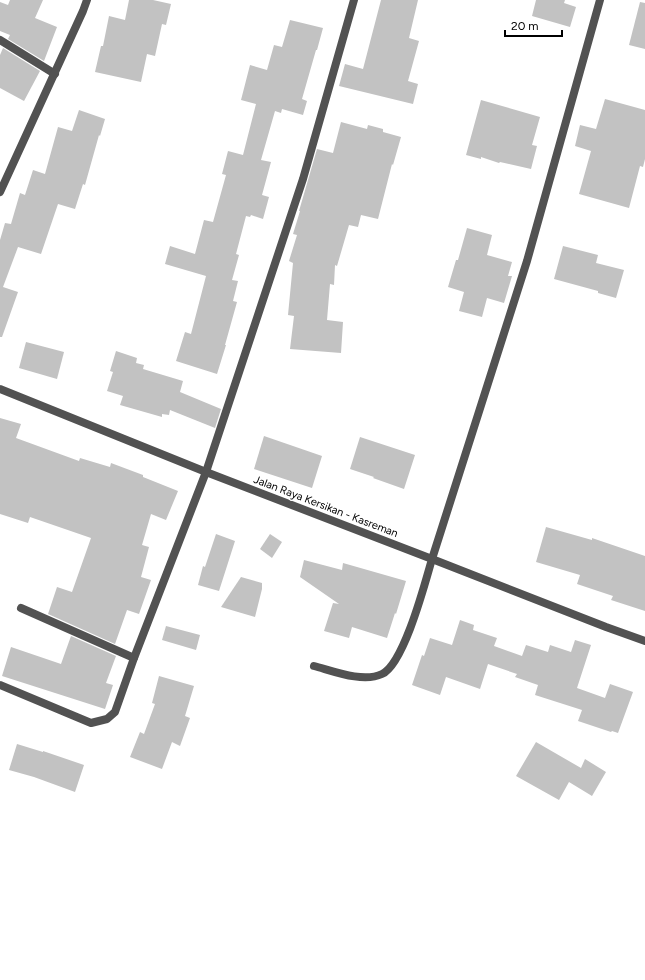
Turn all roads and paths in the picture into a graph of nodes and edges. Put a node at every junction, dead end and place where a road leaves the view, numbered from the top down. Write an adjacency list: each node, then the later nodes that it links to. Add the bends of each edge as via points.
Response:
1 (87, 0): 5 (street)
2 (354, 0): 8 (street, via 303,179)
3 (600, 0): 9 (street, via 527,261)
4 (0, 40): 5 (street)
5 (55, 74): 6 (street)
6 (0, 192)
7 (0, 389): 8 (street, Jalan Raya Kersikan - Kasreman)
8 (206, 472): 9 (street, Jalan Raya Kersikan - Kasreman); 12 (street)
9 (432, 559): 11 (street, Jalan Raya Kersikan - Kasreman); 13 (street, via 405,643 388,670 381,675 355,677)
10 (21, 608): 12 (street)
11 (645, 641)
12 (134, 658): 14 (street, via 115,712 107,719 91,723)
13 (314, 666)
14 (0, 685)

